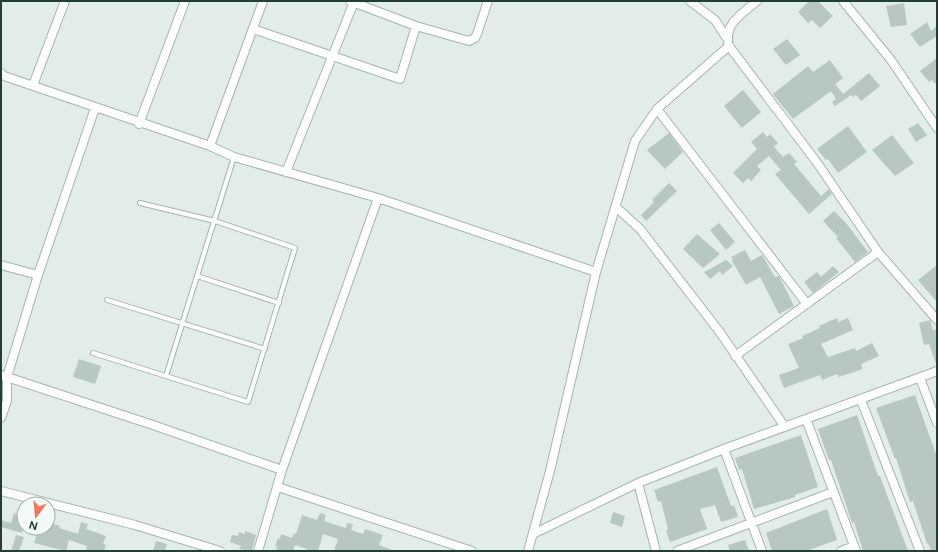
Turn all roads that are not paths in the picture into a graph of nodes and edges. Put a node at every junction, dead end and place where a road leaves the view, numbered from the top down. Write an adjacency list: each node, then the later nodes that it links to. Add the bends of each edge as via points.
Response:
1 (65, 1): 17 (street)
2 (185, 1): 20 (street)
3 (263, 1): 12 (street)
4 (352, 1): 11 (street); 15 (street)
5 (488, 1): 11 (street, via 475,38 469,40)
6 (690, 1): 9 (street)
7 (757, 1): 10 (street)
8 (843, 1): 21 (street, via 891,60)
9 (715, 20): 10 (street); 13 (street)
10 (731, 24): 13 (street)
11 (416, 26): 15 (street, via 400,79)
12 (253, 29): 15 (street); 22 (street)
13 (726, 37): 14 (street)
14 (729, 46): 19 (street); 29 (street, via 818,164)
15 (333, 56): 24 (street)
16 (1, 73): 17 (street)
17 (33, 85): 18 (street)
18 (95, 108): 20 (street); 32 (street)
19 (657, 109): 27 (street, via 635,141); 36 (street)
20 (139, 124): 22 (street)
21 (937, 128)
22 (210, 146): 23 (street)
23 (234, 157): 24 (street); 28 (lane)
24 (286, 172): 25 (street)
25 (378, 198): 31 (street); 52 (street)
26 (140, 203): 28 (lane)
27 (616, 207): 31 (street); 41 (street, via 640,229 719,331)
28 (215, 221): 33 (lane); 35 (lane, via 295,248)
29 (878, 252): 36 (street); 37 (street)
30 (1, 265): 32 (street)
31 (596, 272): 58 (street)
32 (38, 276): 43 (street)
33 (197, 276): 35 (lane); 38 (lane)
34 (107, 300): 38 (lane)
35 (279, 303): 39 (lane)
36 (807, 304): 41 (street)
37 (937, 320)
38 (182, 324): 39 (lane); 44 (lane)
39 (265, 349): 44 (lane, via 248,402)
40 (93, 353): 44 (lane)
41 (735, 356): 50 (street)
42 (937, 371): 45 (street)
43 (4, 376): 47 (street, via 7,401); 52 (street)
44 (166, 376)
45 (920, 378): 46 (street); 49 (street)
46 (861, 400): 48 (street); 68 (street)
47 (1, 418)
48 (806, 419): 50 (street); 56 (street)
49 (937, 423)
50 (785, 427): 51 (street)
51 (724, 449): 53 (street); 57 (street)
52 (282, 470): 54 (street)
53 (638, 483): 58 (street); 64 (street)
54 (278, 487): 61 (street); 62 (street)
55 (1, 491): 60 (street, via 128,523)
56 (833, 492): 57 (street); 59 (street)
57 (752, 523): 65 (street); 66 (street)
58 (533, 534): 63 (street)
59 (855, 549): 67 (street)
60 (220, 551)
61 (258, 551)
62 (472, 551)
63 (528, 551)
64 (656, 551)
65 (677, 551)
66 (762, 551)
67 (841, 551)
68 (920, 551)

